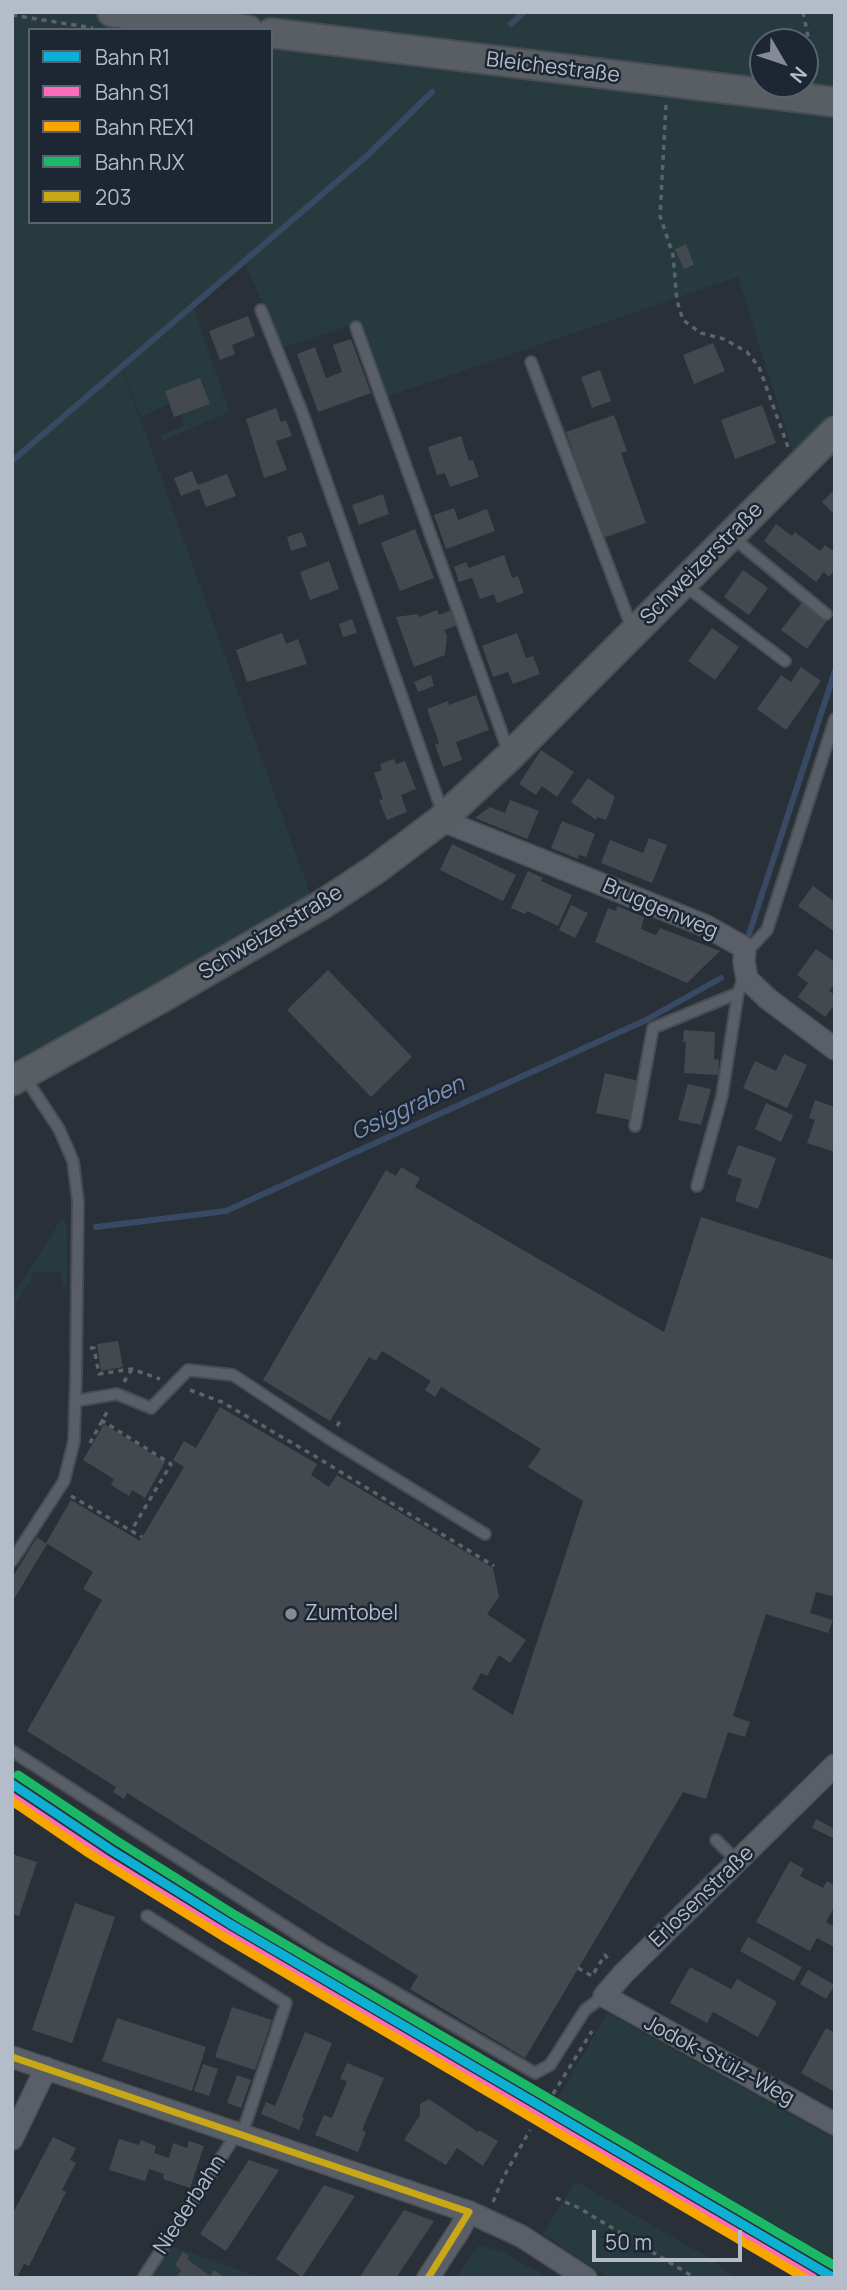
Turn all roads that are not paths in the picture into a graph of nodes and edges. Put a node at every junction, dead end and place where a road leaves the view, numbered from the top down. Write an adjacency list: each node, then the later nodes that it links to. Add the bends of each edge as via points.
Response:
1 (103, 20): 2 (street)
2 (219, 28)
3 (273, 33): 4 (street, Bleichestraße)
4 (829, 102)
5 (261, 310): 16 (lane, via 302,412)
6 (356, 327): 15 (lane)
7 (531, 362): 12 (lane)
8 (835, 431): 9 (street, Schweizerstraße)
9 (731, 536): 10 (street, Schweizerstraße); 11 (lane)
10 (683, 584): 12 (street, Schweizerstraße); 13 (lane)
11 (826, 614)
12 (634, 633): 15 (street, Schweizerstraße)
13 (785, 661)
14 (835, 719): 17 (lane, via 767,930)
15 (510, 756): 16 (street, Schweizerstraße)
16 (442, 818): 17 (street, Bruggenweg, via 706,926); 20 (street, Schweizerstraße, via 323,904)
17 (745, 948): 18 (street)
18 (743, 986): 19 (street); 21 (lane, via 653,1028); 22 (lane, via 722,1096)
19 (835, 1049)
20 (18, 1078): 23 (lane, via 59,1129 73,1161 78,1201)
21 (635, 1126)
22 (697, 1186)
23 (75, 1401): 24 (lane, via 117,1394 151,1408 188,1370 233,1375); 25 (lane, via 74,1441 64,1480)
24 (485, 1534)
25 (12, 1561)
26 (12, 1751): 31 (lane, Erlosenstraße, via 314,1945 535,2073 550,2065 585,2010)
27 (835, 1765): 29 (street, Erlosenstraße)
28 (716, 1840): 29 (lane)
29 (738, 1862): 31 (street, Erlosenstraße)
30 (147, 1916): 35 (lane, via 286,2003)
31 (604, 1996): 34 (street, Jodok-Stülz-Weg)
32 (12, 2057): 33 (street, Niederbahn)
33 (46, 2068): 35 (street, Niederbahn); 36 (street)
34 (835, 2124)
35 (240, 2134): 37 (street, Niederbahn); 38 (lane, Niederbahn)
36 (12, 2139)
37 (469, 2212): 39 (street); 40 (street, Niederbahn, via 521,2236)
38 (143, 2278)
39 (428, 2278)
40 (586, 2278)

